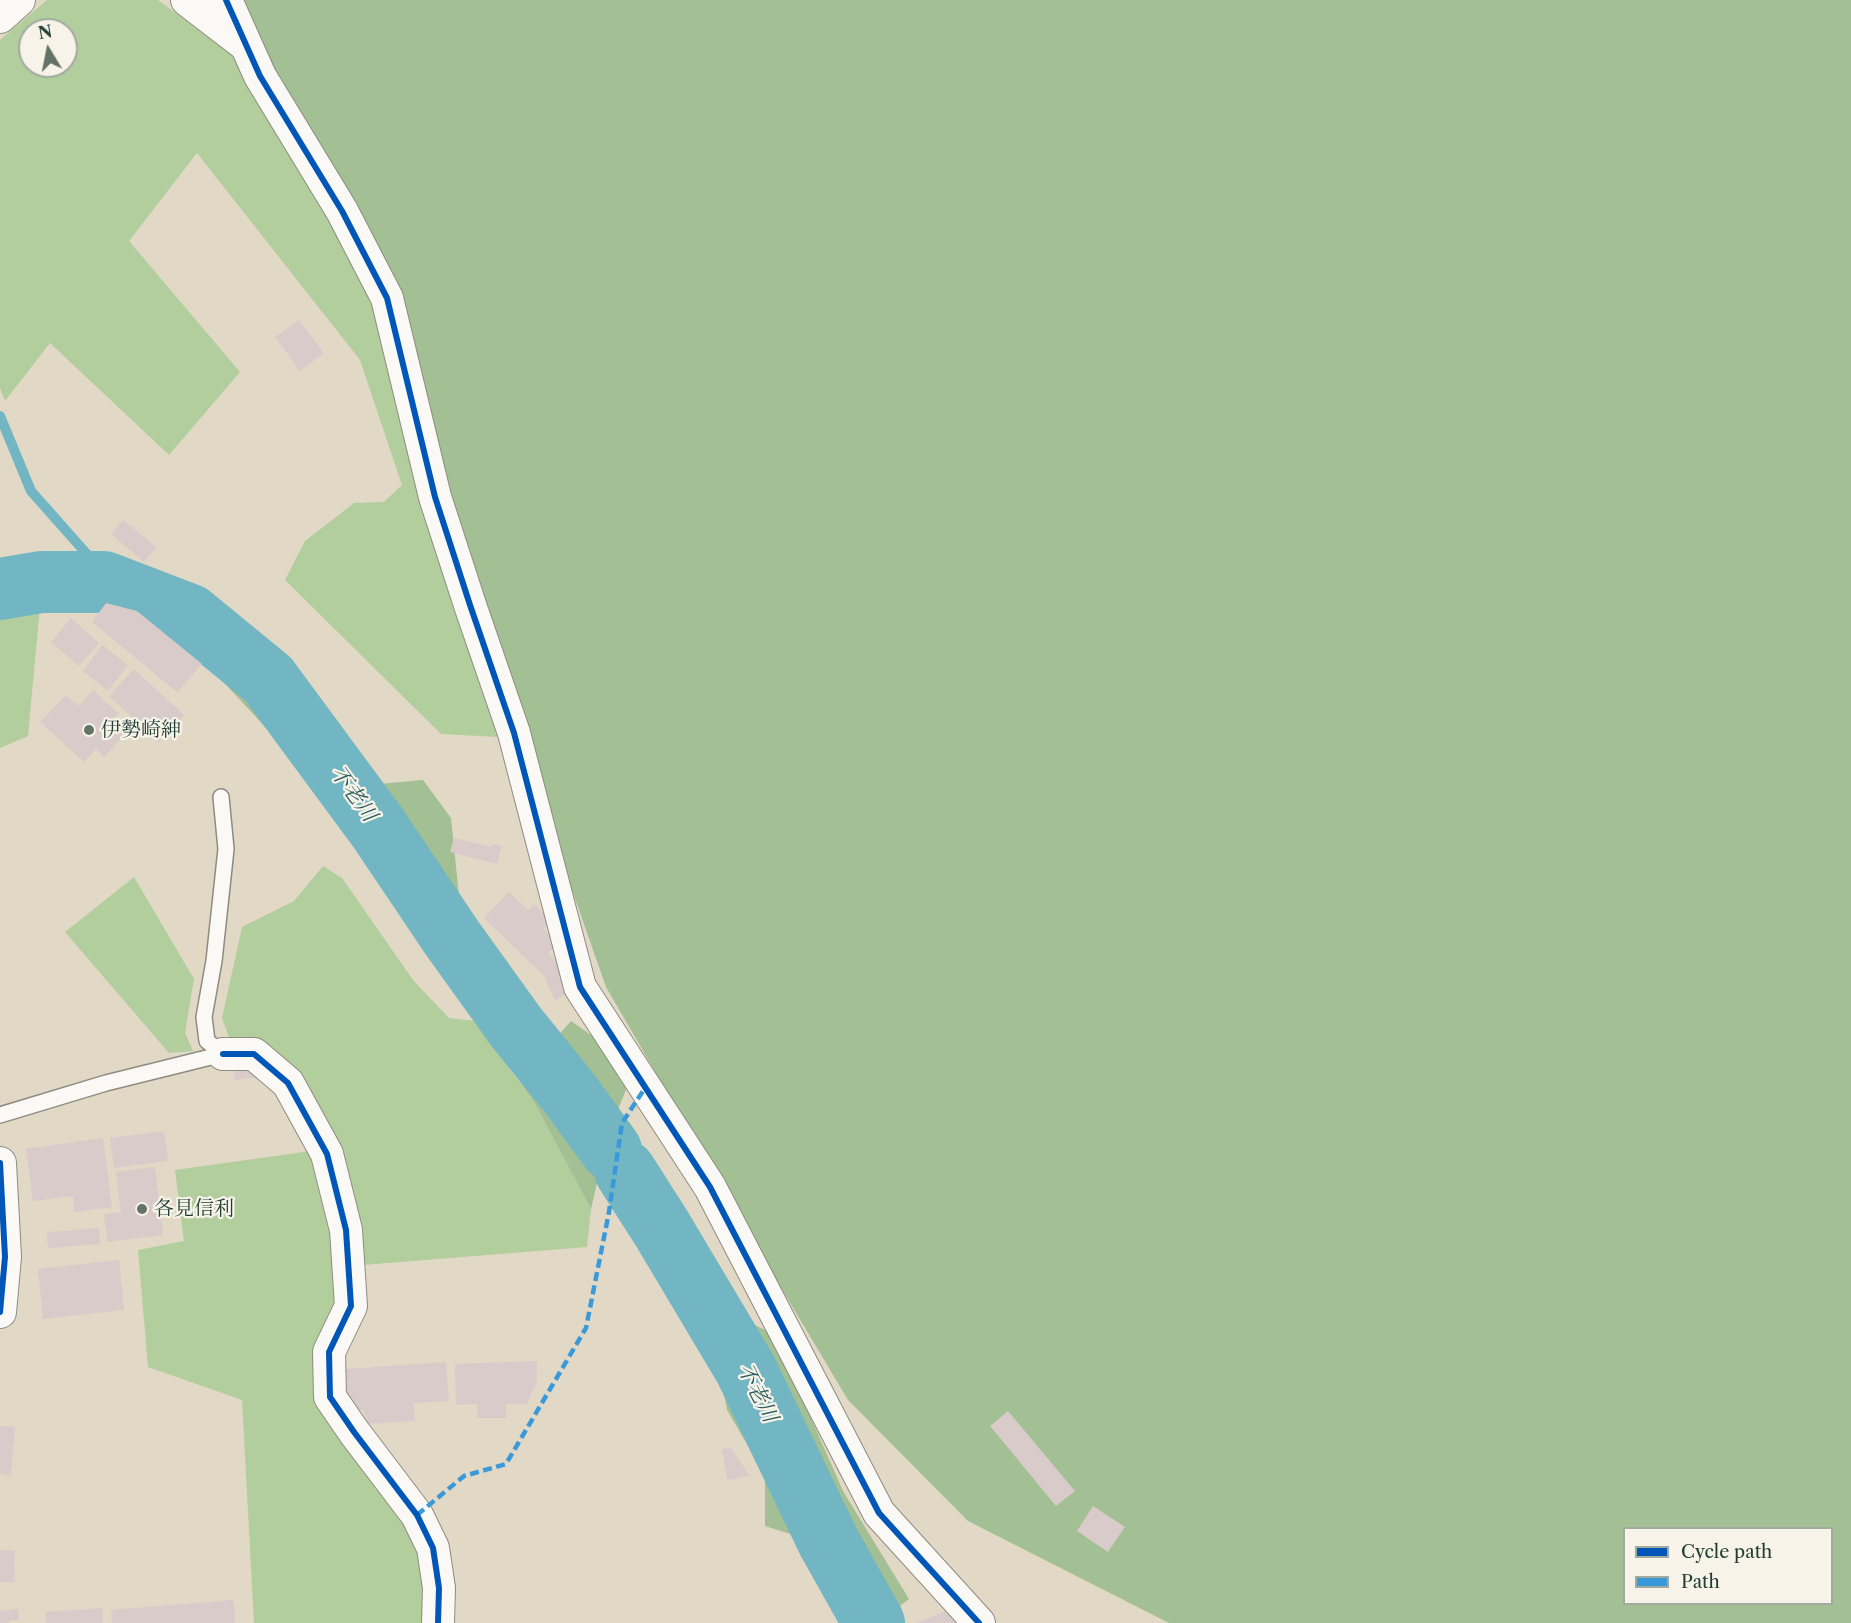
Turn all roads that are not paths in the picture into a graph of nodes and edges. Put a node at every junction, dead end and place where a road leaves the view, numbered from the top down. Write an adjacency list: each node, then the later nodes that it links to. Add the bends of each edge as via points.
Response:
1 (19, 0): 4 (street)
2 (187, 0): 5 (street)
3 (226, 0): 5 (street)
4 (0, 16)
5 (244, 44): 12 (street, via 342,211 387,298 435,497 514,734 580,987 710,1187 879,1513)
6 (221, 797): 7 (lane, via 226,849 204,1017 207,1041)
7 (224, 1054): 8 (lane, via 106,1083); 11 (street, via 254,1054 288,1083 327,1154 346,1230 351,1306 329,1352 330,1397 417,1515 433,1548 439,1588)
8 (0, 1115)
9 (0, 1163): 10 (street, via 5,1257)
10 (0, 1312)
11 (438, 1623)
12 (979, 1623)

